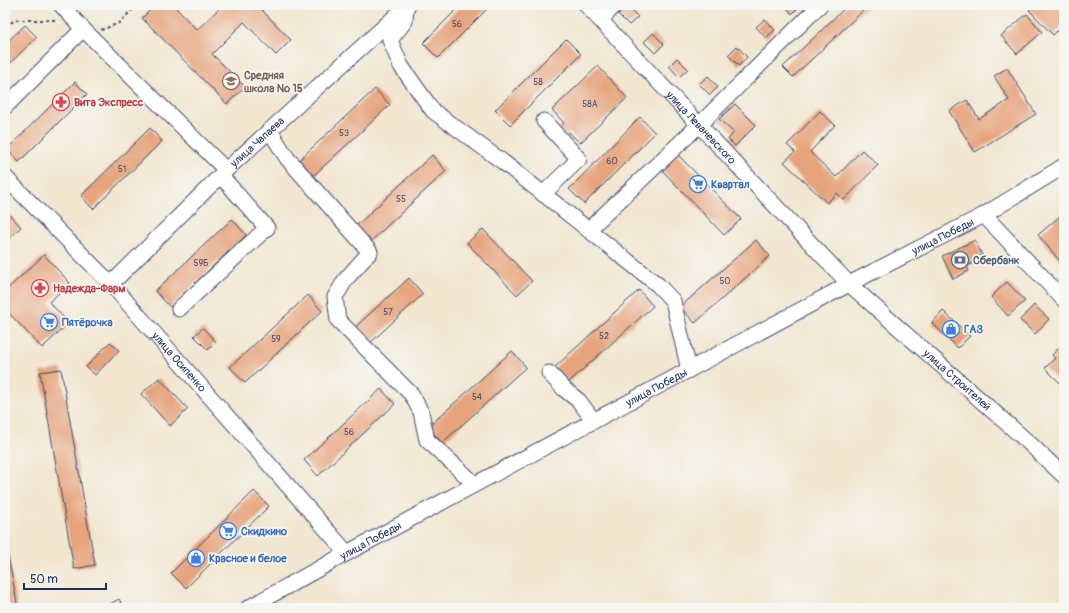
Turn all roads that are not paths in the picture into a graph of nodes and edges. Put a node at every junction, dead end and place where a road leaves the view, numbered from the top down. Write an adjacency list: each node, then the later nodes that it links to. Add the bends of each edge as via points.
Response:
1 (61, 5): 7 (street)
2 (586, 5): 6 (street, улица Леваневского)
3 (615, 5): 6 (street)
4 (820, 5): 10 (street)
5 (407, 6): 11 (street, улица Чапаева); 15 (street, via 405,21 390,40 401,66 433,111)
6 (601, 20): 10 (street, улица Леваневского)
7 (83, 28): 8 (street); 13 (street)
8 (5, 107)
9 (544, 121): 15 (street, via 579,160)
10 (699, 125): 17 (street); 19 (street, улица Леваневского)
11 (270, 131): 13 (street, улица Чапаева); 26 (street, via 287,158 370,252 346,279 336,297 338,320 412,395 421,412 427,440)
12 (1064, 166): 16 (street, улица Победы)
13 (223, 173): 18 (street, улица Чапаева); 21 (street, via 267,228)
14 (5, 177): 18 (street, улица Осипенко)
15 (543, 194): 17 (street)
16 (984, 215): 19 (street, улица Победы); 20 (street)
17 (588, 230): 22 (street, via 658,285 672,301)
18 (112, 284): 27 (street, улица Осипенко)
19 (849, 284): 22 (street, улица Победы); 25 (street, улица Строителей)
20 (1064, 300)
21 (179, 309)
22 (689, 370): 24 (street, улица Победы)
23 (548, 373): 24 (street, via 579,401)
24 (594, 421): 26 (street, улица Победы)
25 (1064, 476)
26 (476, 484): 27 (street, улица Победы)
27 (347, 552): 28 (street, улица Победы)
28 (248, 608)

